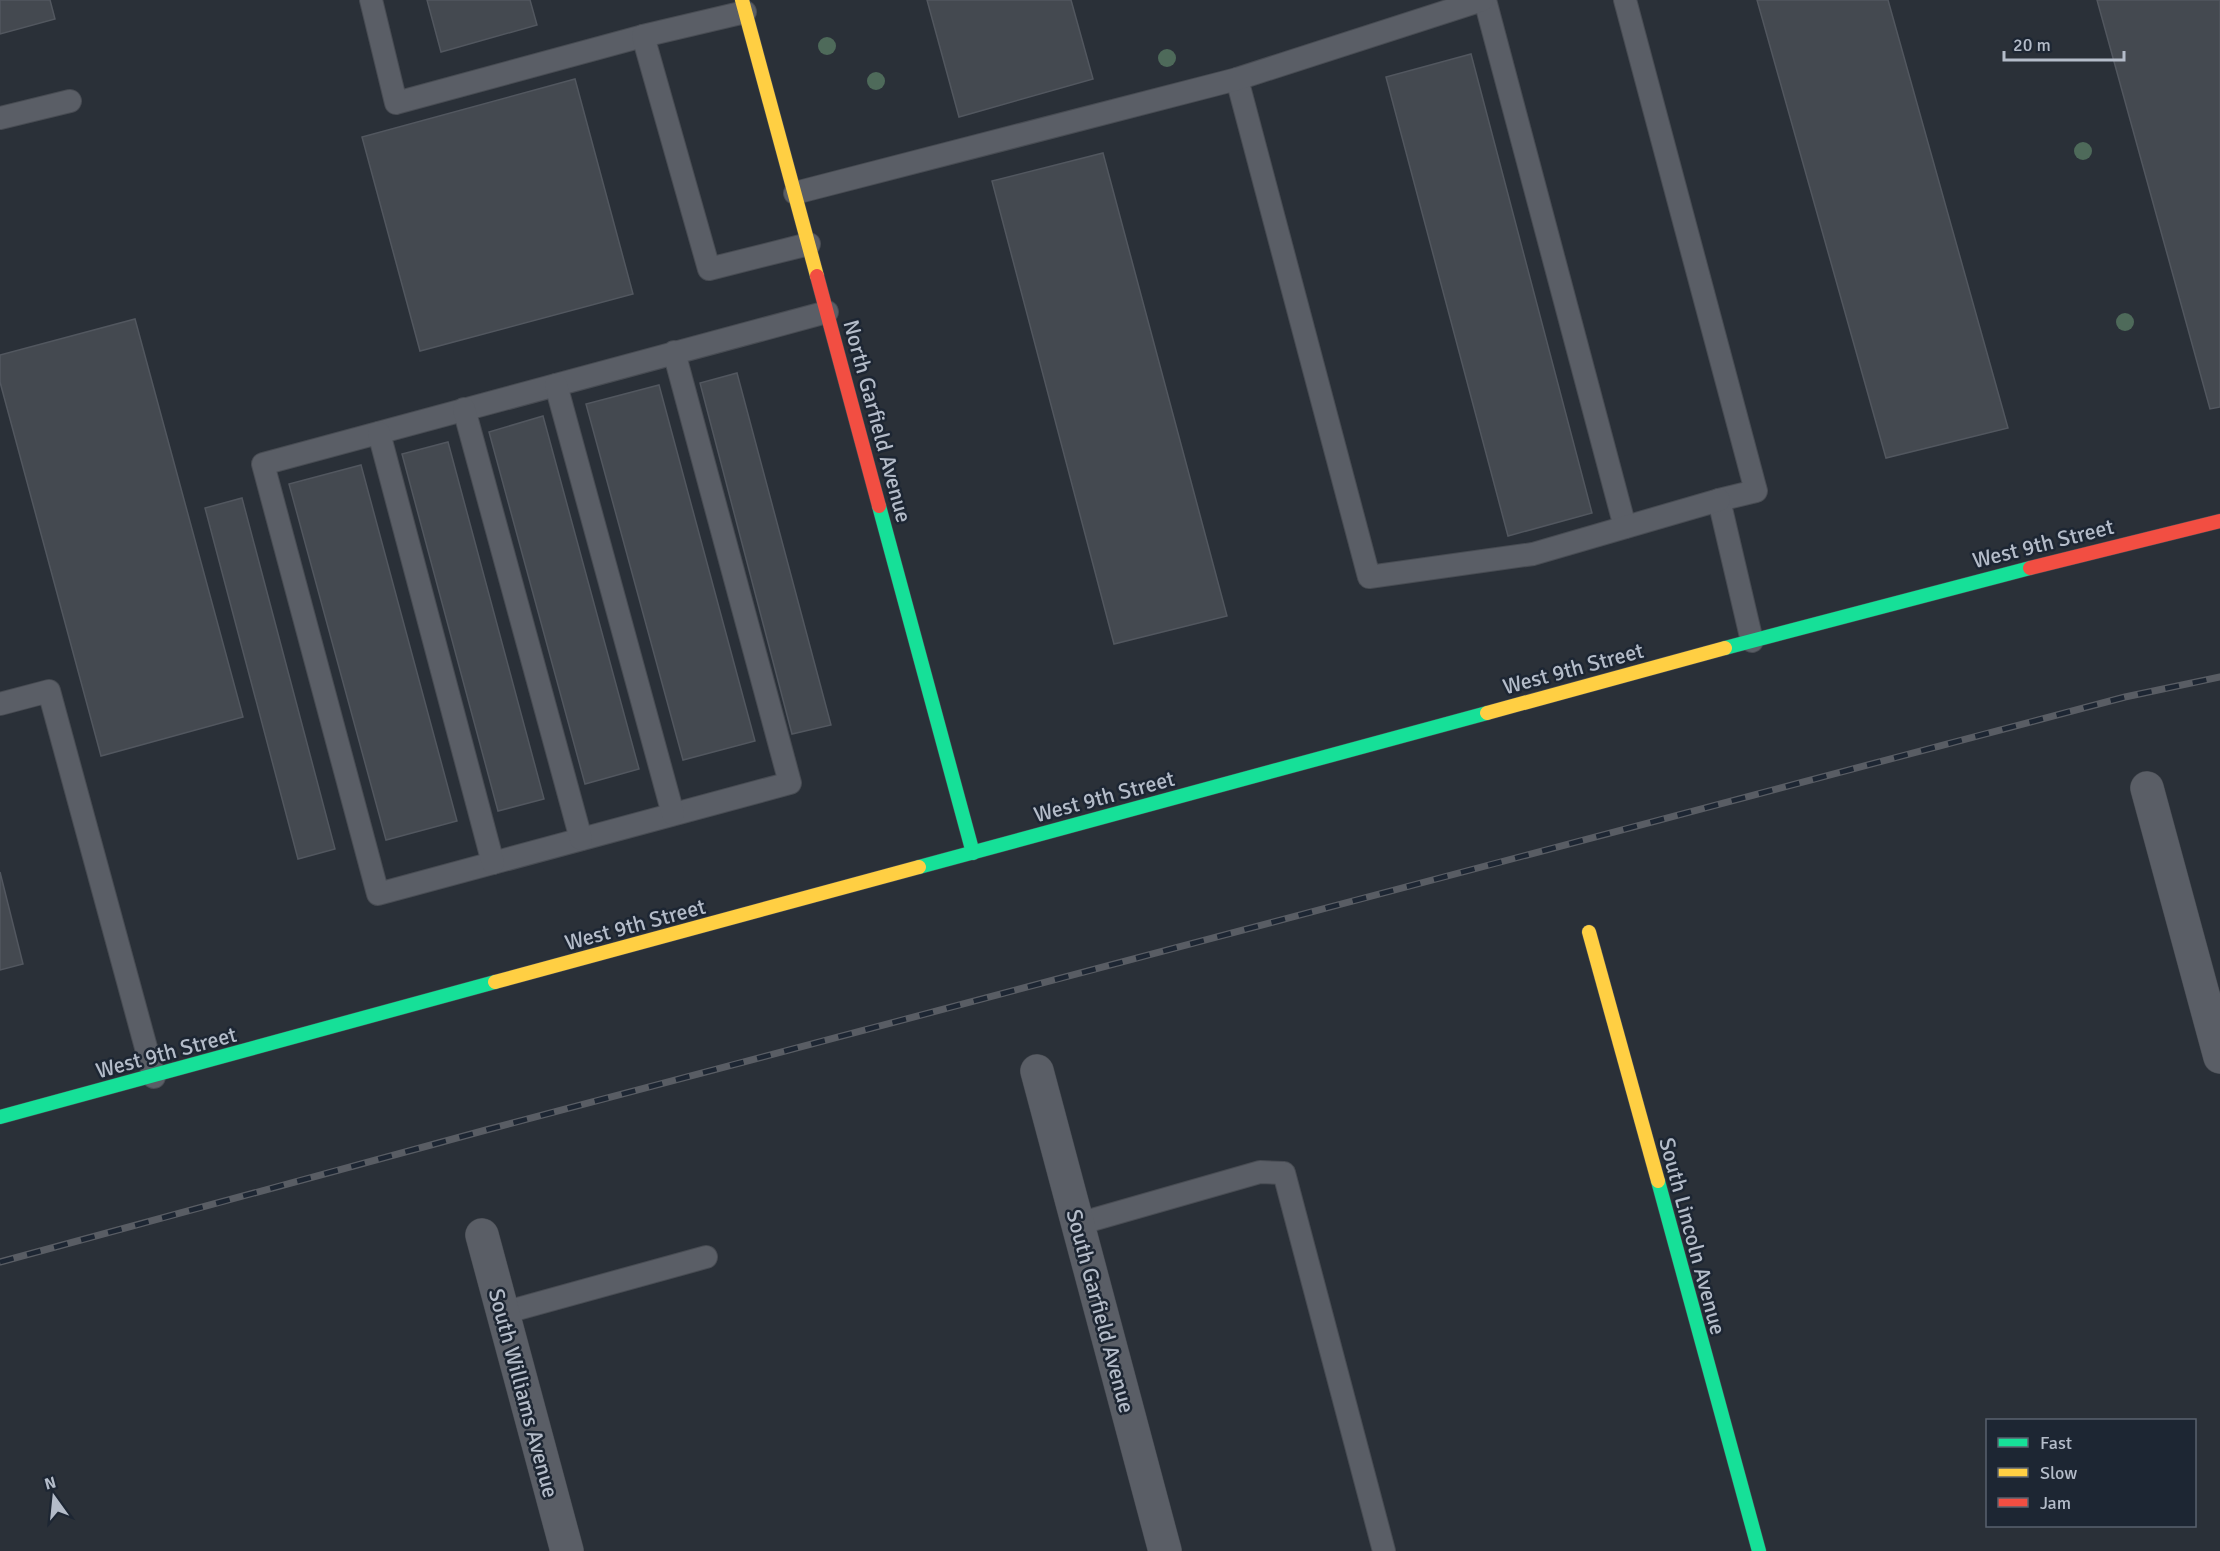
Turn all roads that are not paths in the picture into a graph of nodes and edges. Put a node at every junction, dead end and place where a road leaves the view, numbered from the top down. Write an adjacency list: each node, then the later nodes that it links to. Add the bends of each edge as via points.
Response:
1 (370, 0): 5 (lane, via 396,103)
2 (1483, 0): 6 (lane); 18 (lane)
3 (1625, 0): 16 (lane, via 1756,491)
4 (744, 6): 5 (lane); 9 (street, North Garfield Avenue)
5 (643, 36): 10 (lane, via 708,269)
6 (1237, 79): 9 (lane); 18 (lane, via 1369,577 1533,554)
7 (69, 101): 8 (lane)
8 (0, 118)
9 (795, 194): 10 (street, North Garfield Avenue)
10 (809, 244): 11 (street, North Garfield Avenue)
11 (827, 312): 12 (lane); 24 (street, North Garfield Avenue)
12 (674, 352): 13 (lane); 22 (lane, via 790,783)
13 (556, 385): 14 (lane); 22 (lane)
14 (464, 409): 15 (lane); 23 (lane)
15 (379, 433): 25 (lane); 25 (lane, via 262,464 378,894)
16 (1719, 500): 18 (lane); 19 (lane)
17 (2220, 521): 19 (street, West 9th Street)
18 (1625, 527)
19 (1752, 641): 24 (street, West 9th Street)
20 (0, 704): 29 (lane, via 49,691)
21 (2147, 788): 27 (street)
22 (673, 814): 23 (lane)
23 (581, 839): 25 (lane)
24 (973, 853): 29 (street, West 9th Street)
25 (493, 863)
26 (1588, 932): 38 (street, South Lincoln Avenue)
27 (2220, 1057)
28 (1037, 1071): 31 (street, South Garfield Avenue)
29 (154, 1077): 30 (street, West 9th Street)
30 (0, 1117)
31 (1078, 1224): 36 (street, South Garfield Avenue); 37 (lane, via 1260,1172 1284,1173)
32 (482, 1235): 34 (street, South Williams Avenue)
33 (706, 1257): 34 (lane)
34 (503, 1313): 35 (street, South Williams Avenue)
35 (567, 1551)
36 (1165, 1551)
37 (1384, 1551)
38 (1760, 1551)

